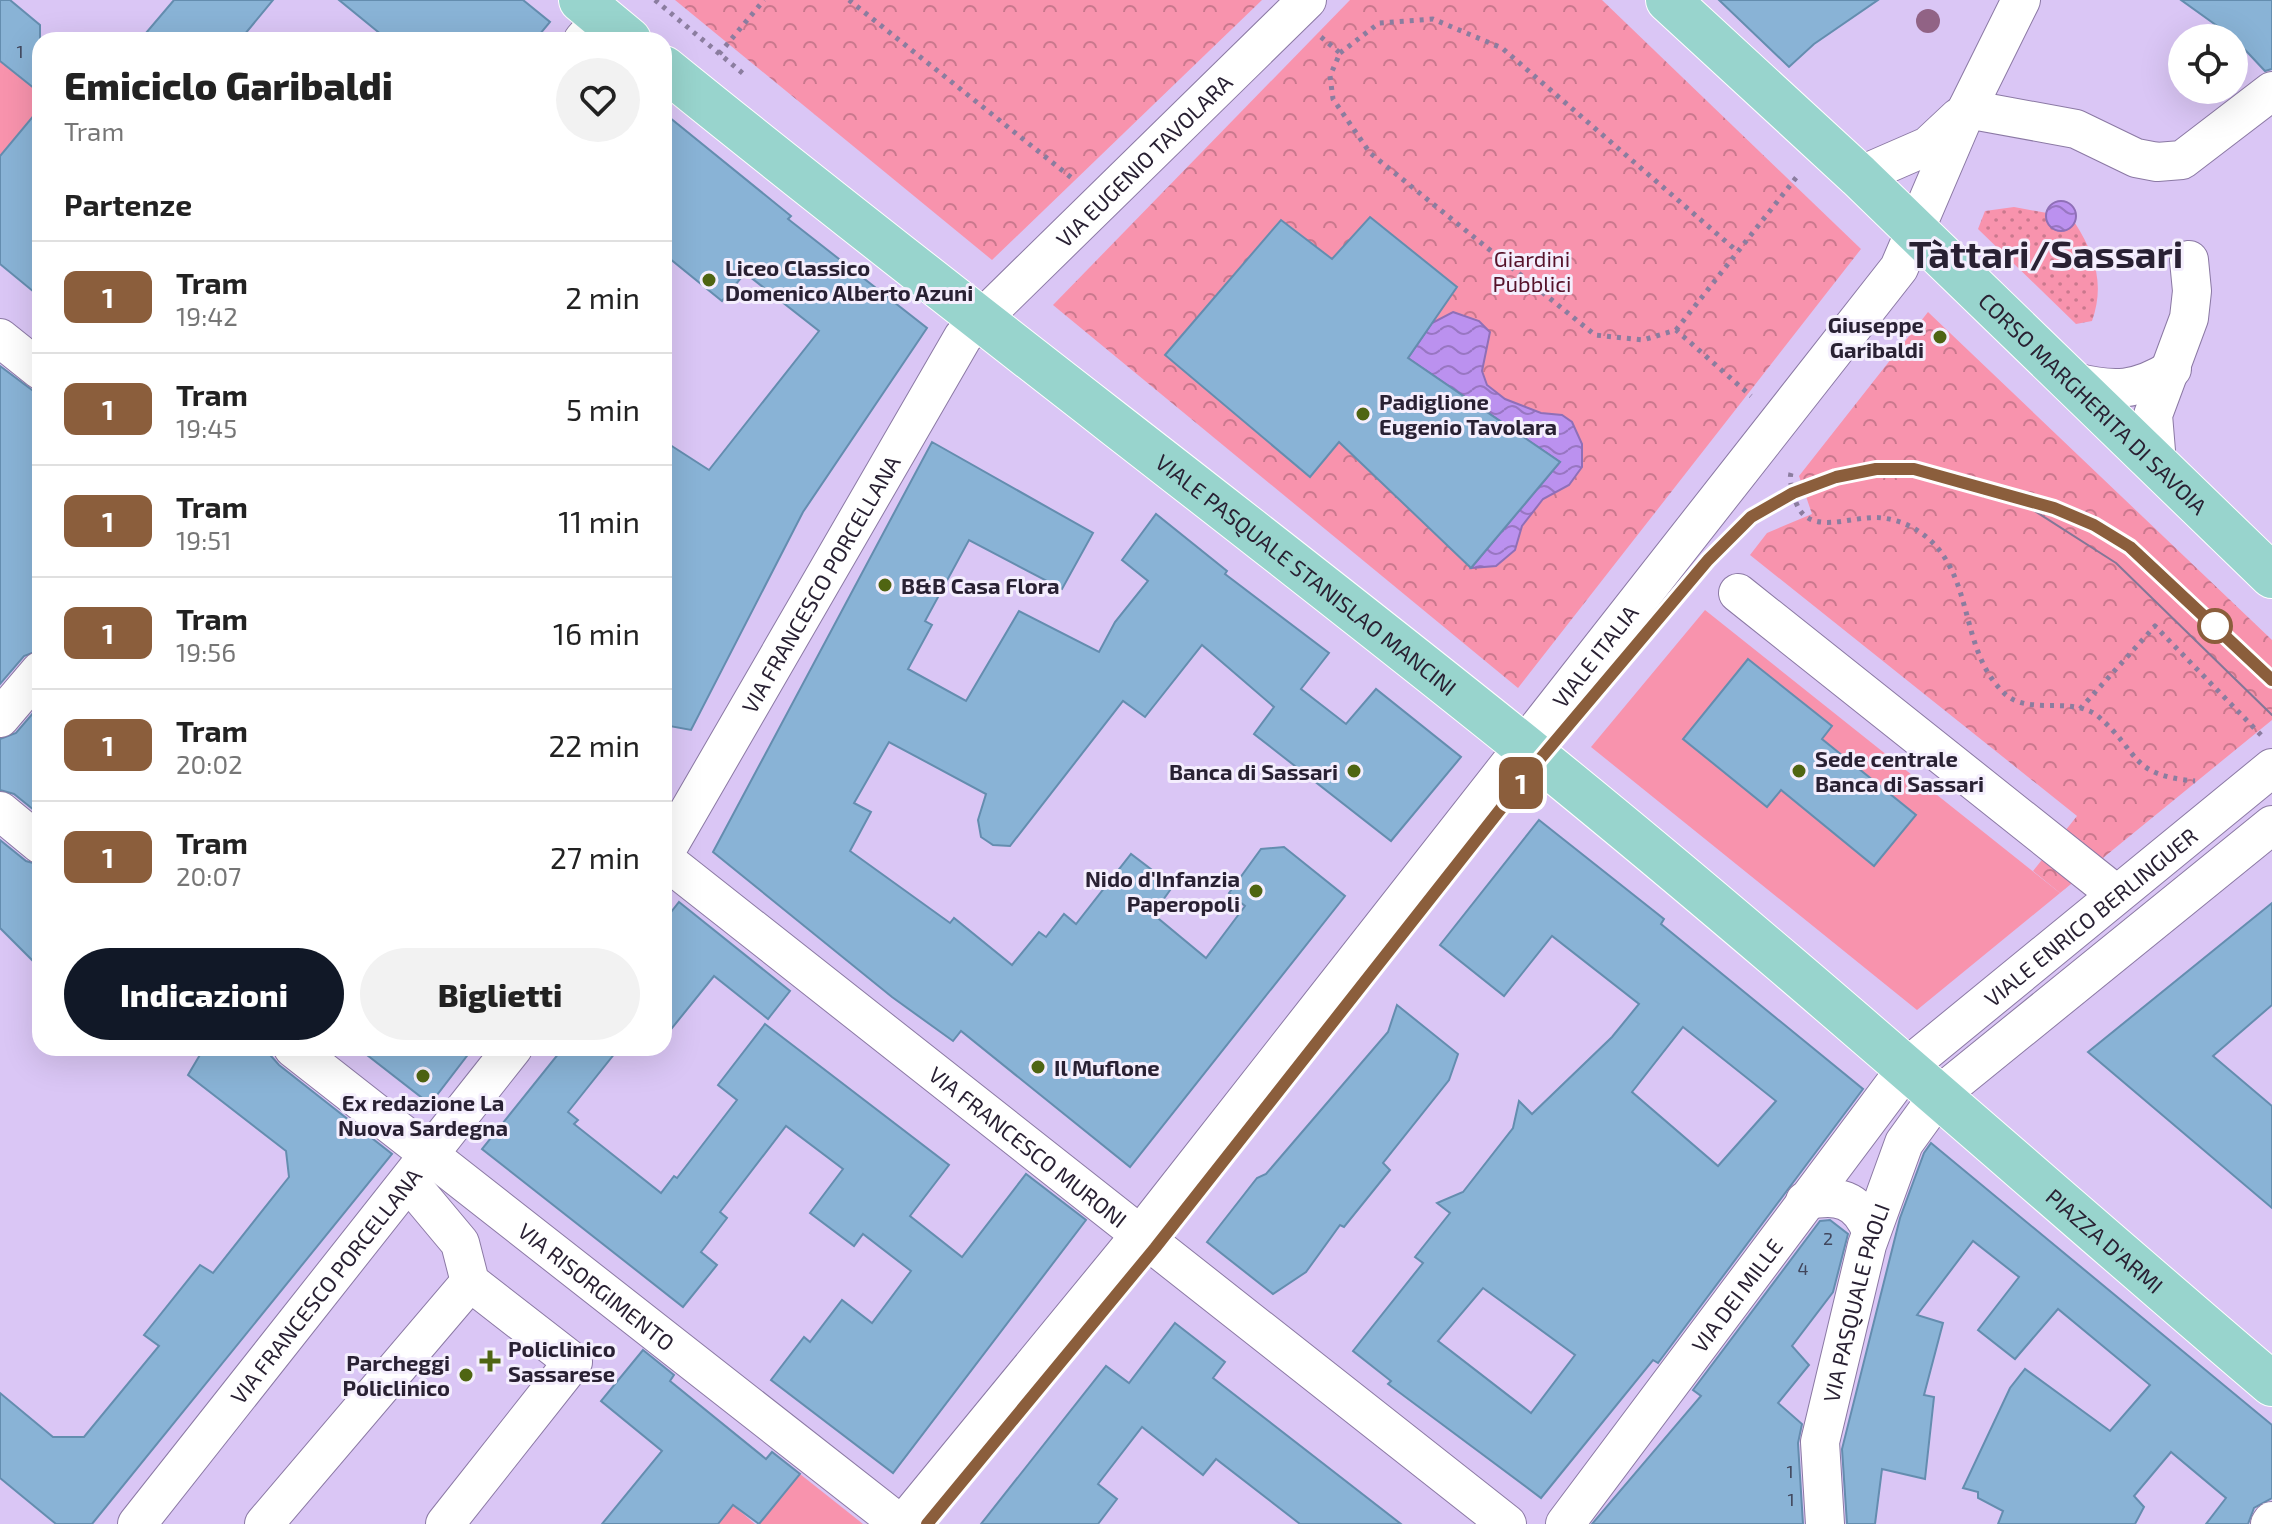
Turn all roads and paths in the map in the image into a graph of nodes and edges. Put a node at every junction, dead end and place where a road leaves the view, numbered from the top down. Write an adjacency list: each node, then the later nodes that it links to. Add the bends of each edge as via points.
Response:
1 (764, 0): 7 (path)
2 (849, 0): 13 (path)
3 (1668, 0): 12 (main road, CORSO MARGHERITA DI SAVOIA)
4 (2021, 0): 10 (street, VIALE ITALIA)
5 (1301, 7): 6 (path); 13 (street, VIA EUGENIO TAVOLARA)
6 (1340, 53): 15 (path, via 1379,23 1433,19 1502,48); 18 (path, via 1330,76 1333,99 1370,153 1595,335 1643,340)
7 (719, 54)
8 (672, 74): 17 (main road, VIALE PASQUALE STANISLAO MANCINI)
9 (2272, 91): 10 (street, via 2182,160 2157,162 2136,158 2076,129)
10 (1967, 109): 12 (street, via 1928,146); 14 (street, VIALE ITALIA)
11 (1800, 173): 15 (path)
12 (1859, 176): 14 (main road, CORSO MARGHERITA DI SAVOIA)
13 (1102, 202): 17 (street, VIA EUGENIO TAVOLARA)
14 (1913, 230): 22 (main road, CORSO MARGHERITA DI SAVOIA); 23 (street, VIALE ITALIA, via 1899,268)
15 (1738, 252): 18 (path)
16 (2189, 260): 21 (street, via 2189,318)
17 (982, 321): 32 (main road, VIALE PASQUALE STANISLAO MANCINI); 38 (street, VIA FRANCESCO PORCELLANA, via 957,347)
18 (1676, 330): 23 (path)
19 (0, 338): 20 (street)
20 (32, 364)
21 (2172, 369): 22 (street, via 2148,384 2124,388); 24 (street, via 2153,415)
22 (2075, 382): 24 (main road, CORSO MARGHERITA DI SAVOIA)
23 (1780, 420): 32 (street, VIALE ITALIA)
24 (2157, 463): 26 (main road, CORSO MARGHERITA DI SAVOIA)
25 (1796, 506): 29 (path, via 1807,519 1830,524 1881,517 1912,526 1953,567 1972,638 2003,694 2022,703)
26 (2272, 576)
27 (1738, 593): 40 (street)
28 (32, 680): 30 (street)
29 (2080, 709): 33 (path, via 2155,626); 34 (path, via 2097,715 2135,760 2161,778)
30 (0, 718)
31 (2272, 735): 33 (path)
32 (1523, 746): 43 (main road, VIALE PASQUALE STANISLAO MANCINI); 47 (street, VIALE ITALIA)
33 (2269, 754): 40 (street, VIALE ENRICO BERLINGUER)
34 (2198, 782)
35 (0, 811): 37 (street)
36 (2272, 825): 43 (street, VIALE ENRICO BERLINGUER)
37 (32, 837)
38 (672, 843)
39 (672, 863): 47 (street, VIA FRANCESCO MURONI)
40 (2116, 894): 43 (street, VIALE ENRICO BERLINGUER)
41 (301, 1056): 44 (street, VIA RISORGIMENTO)
42 (507, 1056): 44 (street, VIA FRANCESCO PORCELLANA)
43 (1923, 1081): 45 (street, VIA DEI MILLE); 46 (street, VIA PASQUALE PAOLI); 49 (main road, PIAZZA D'ARMI)
44 (418, 1170): 48 (street, via 460,1243); 50 (street, VIA FRANCESCO PORCELLANA); 53 (street, VIA RISORGIMENTO)
45 (1805, 1201): 46 (street, via 1845,1198 1864,1213); 55 (street, VIA DEI MILLE)
46 (1871, 1231): 56 (street, VIA PASQUALE PAOLI, via 1820,1442)
47 (1141, 1234): 53 (street, VIALE ITALIA); 54 (street, VIA FRANCESCO MURONI)
48 (470, 1282): 51 (street); 52 (street, via 573,1362)
49 (2272, 1384)
50 (137, 1524)
51 (264, 1524)
52 (445, 1524)
53 (902, 1524)
54 (1507, 1524)
55 (1565, 1524)
56 (1825, 1524)

